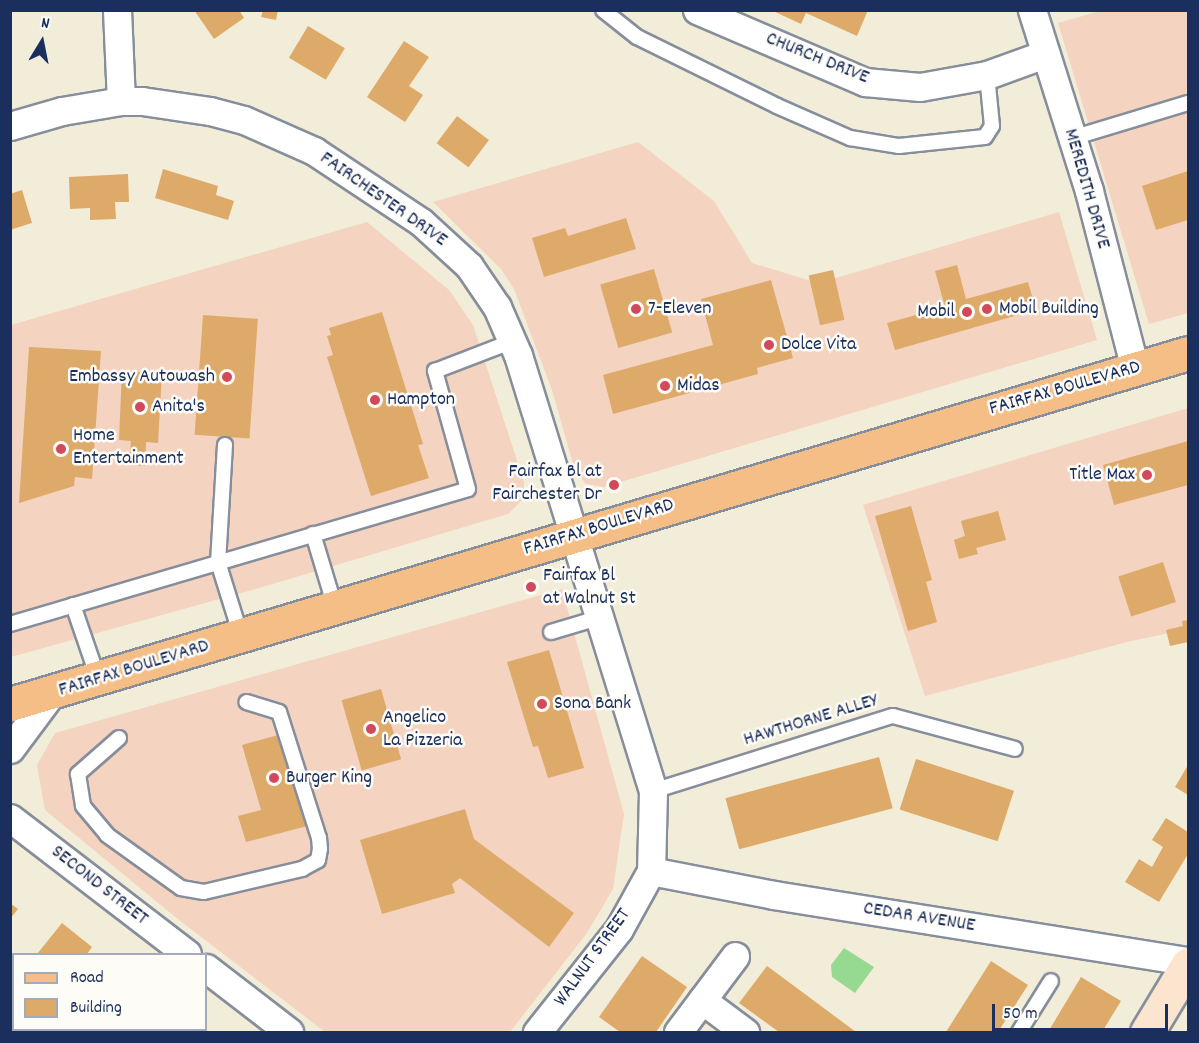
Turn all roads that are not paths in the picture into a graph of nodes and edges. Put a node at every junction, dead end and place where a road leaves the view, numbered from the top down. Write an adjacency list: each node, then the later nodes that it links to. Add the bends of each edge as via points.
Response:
1 (117, 10): 7 (street)
2 (603, 10): 6 (lane, via 637,37 850,138 899,146 985,137 992,126)
3 (697, 10): 6 (street, CHURCH DRIVE, via 865,82 920,87)
4 (1032, 10): 5 (street, MEREDITH DRIVE)
5 (1045, 54): 6 (street, CHURCH DRIVE); 10 (street, MEREDITH DRIVE)
6 (987, 75)
7 (121, 101): 9 (street, FAIRCHESTER DRIVE, via 62,111); 11 (street, FAIRCHESTER DRIVE, via 210,111 244,120 314,151 352,174 450,246 485,287)
8 (1188, 103): 10 (lane)
9 (10, 126)
10 (1072, 138): 13 (street, MEREDITH DRIVE)
11 (513, 340): 15 (lane, via 435,371 468,489); 16 (street, FAIRCHESTER DRIVE)
12 (1188, 353): 13 (main road, FAIRFAX BOULEVARD)
13 (1135, 369): 16 (main road, FAIRFAX BOULEVARD)
14 (225, 445): 17 (lane)
15 (313, 534): 17 (lane); 19 (lane)
16 (575, 535): 19 (main road, FAIRFAX BOULEVARD); 20 (street, WALNUT STREET)
17 (218, 562): 18 (lane); 23 (lane)
18 (74, 605): 21 (lane); 24 (lane)
19 (335, 608): 23 (main road, FAIRFAX BOULEVARD)
20 (598, 618): 22 (lane); 31 (street, WALNUT STREET)
21 (10, 624)
22 (551, 632)
23 (241, 636): 24 (main road, FAIRFAX BOULEVARD)
24 (99, 678): 25 (main road, FAIRFAX BOULEVARD)
25 (51, 694): 27 (main road, FAIRFAX BOULEVARD); 29 (street)
26 (246, 702): 28 (lane, via 279,712 319,838 318,860 302,870 204,892 181,888 107,835 83,806 78,774)
27 (10, 704)
28 (119, 738)
29 (10, 749)
30 (1016, 749): 31 (lane, HAWTHORNE ALLEY, via 893,716)
31 (653, 791): 33 (street, WALNUT STREET)
32 (10, 818): 34 (street, SECOND STREET)
33 (651, 871): 36 (street, CEDAR AVENUE, via 774,895); 41 (street, WALNUT STREET, via 620,929)
34 (186, 953)
35 (735, 956): 39 (street)
36 (1188, 962): 45 (street)
37 (207, 969): 40 (street)
38 (1051, 981): 44 (lane)
39 (702, 1000): 42 (street); 43 (street)
40 (289, 1032)
41 (537, 1032)
42 (678, 1032)
43 (745, 1032)
44 (1019, 1032)
45 (1147, 1032)

